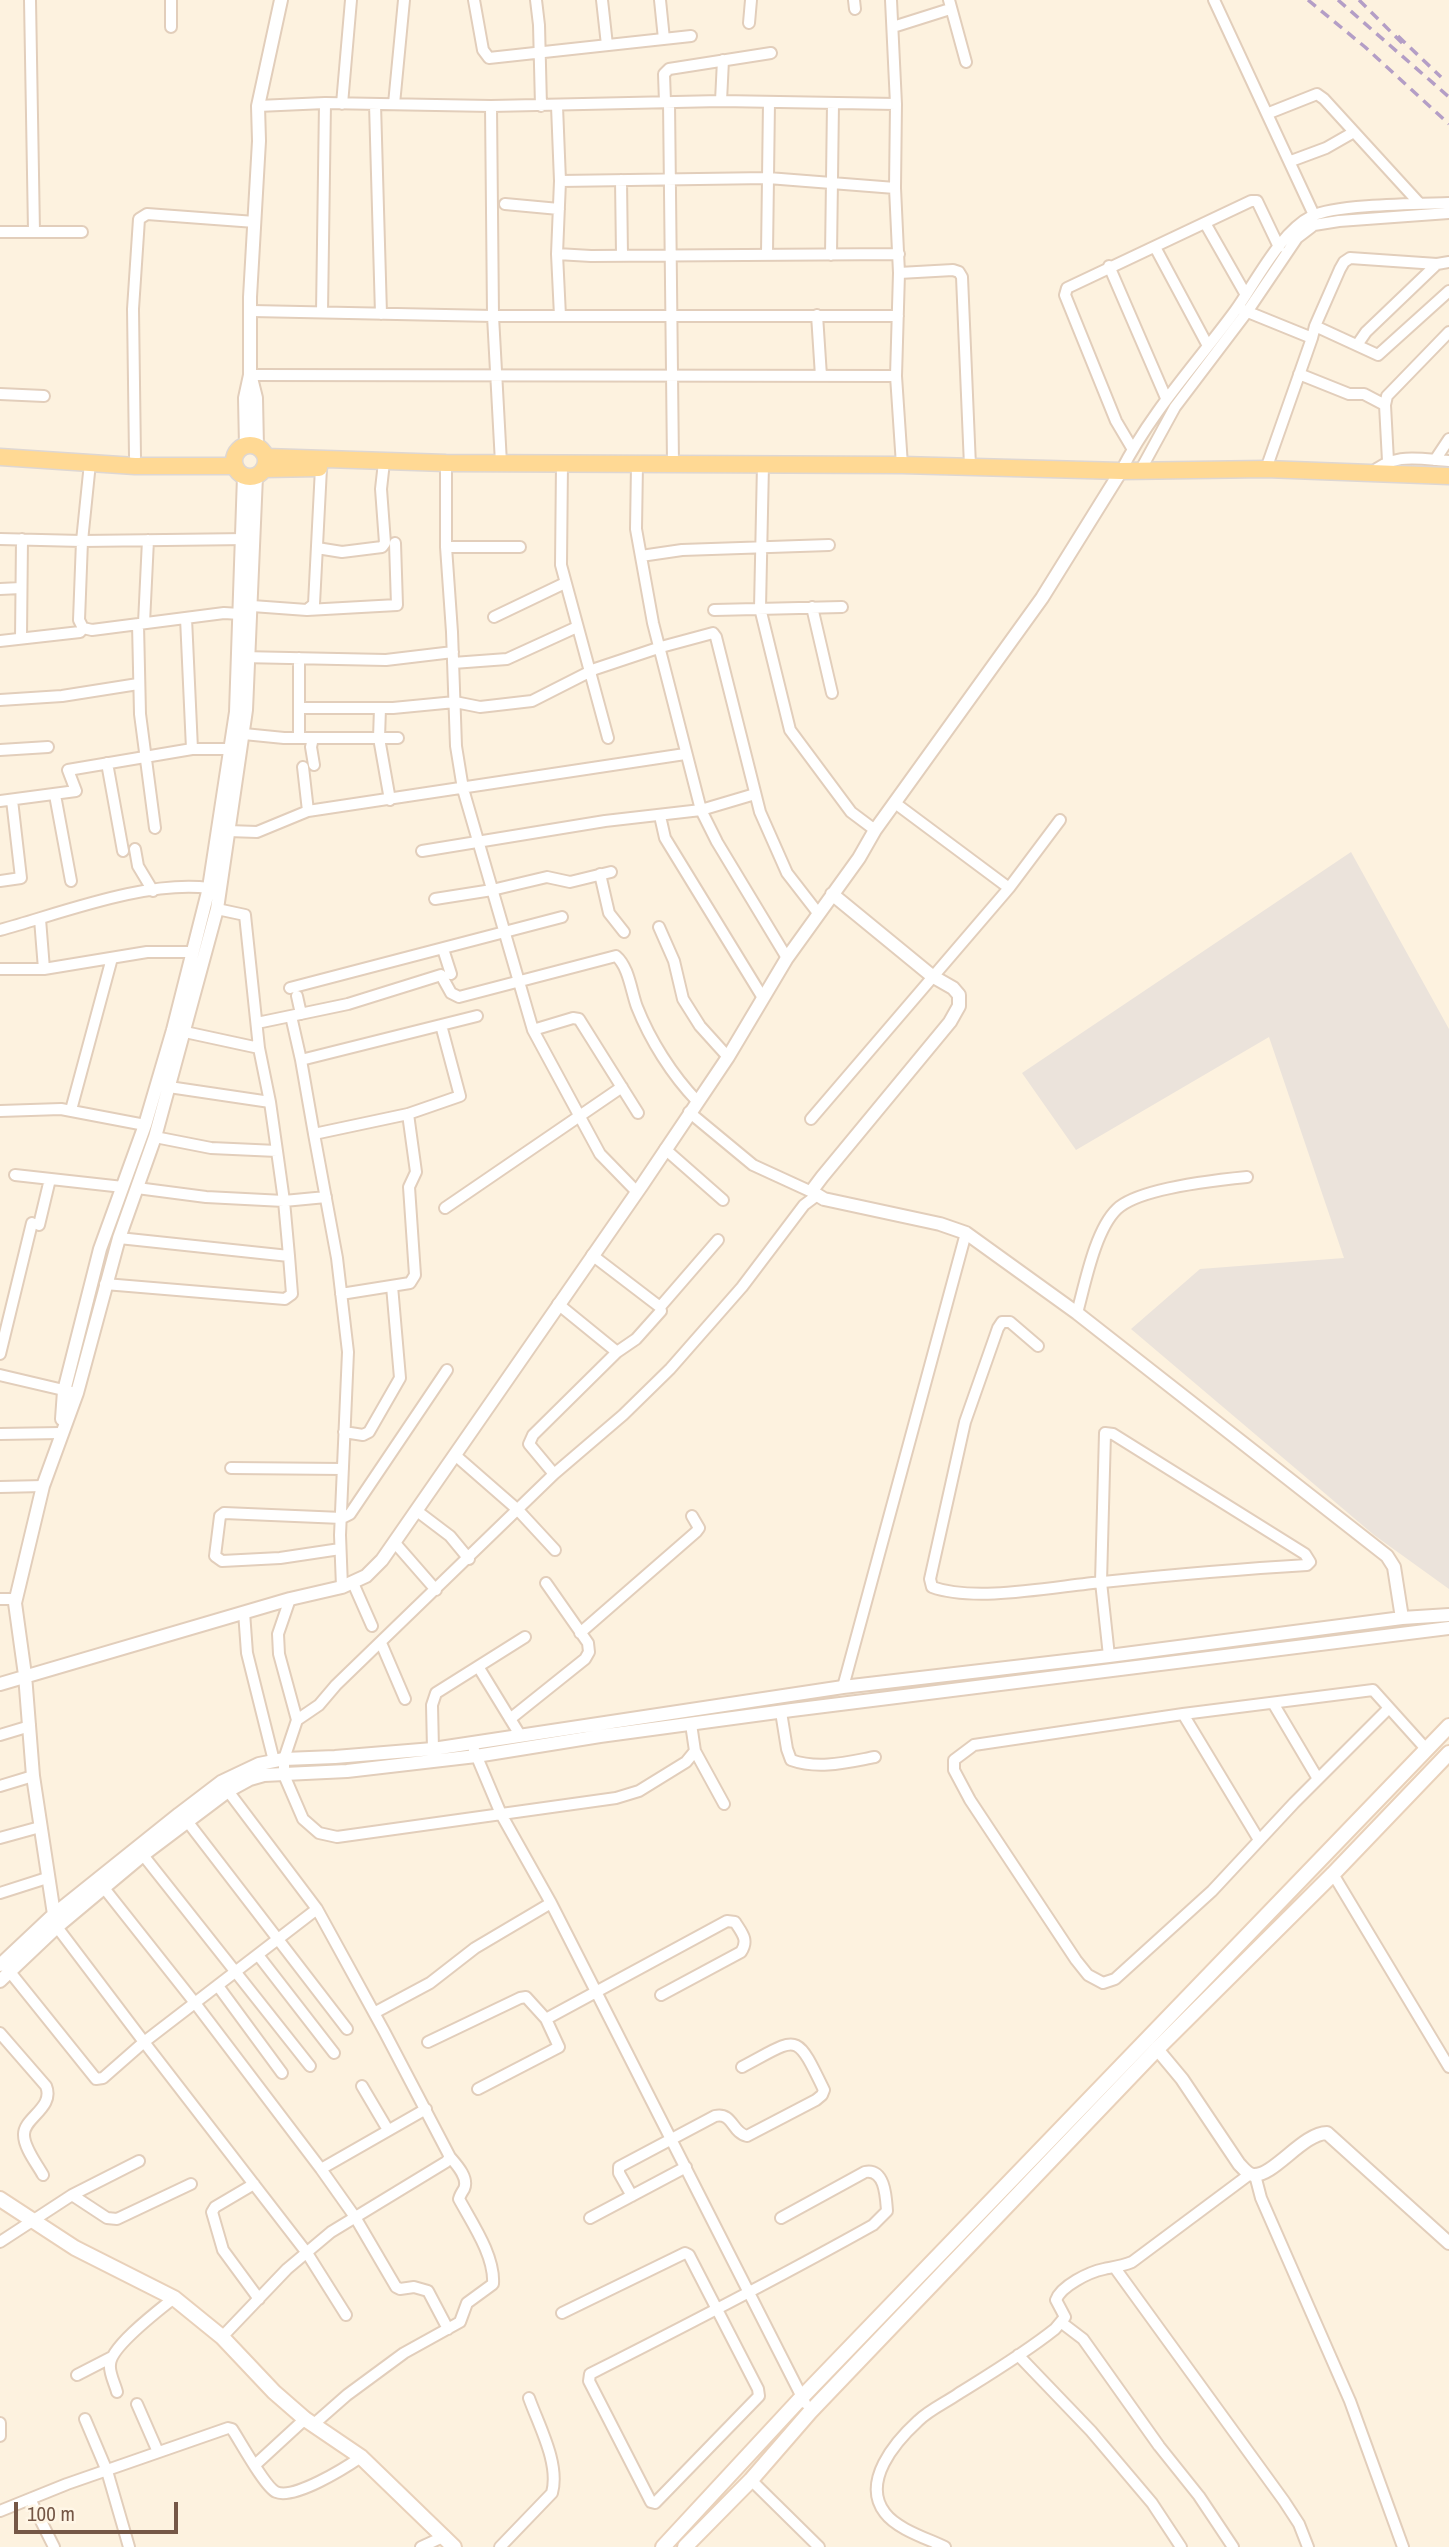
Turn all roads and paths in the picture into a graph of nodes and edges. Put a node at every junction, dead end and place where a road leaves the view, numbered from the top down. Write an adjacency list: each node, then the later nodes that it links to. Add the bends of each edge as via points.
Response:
1 (30, 0): 54 (street)
2 (171, 0): 15 (street)
3 (281, 0): 33 (street)
4 (351, 0): 29 (street)
5 (404, 0): 31 (street)
6 (474, 0): 20 (street, via 483,50 489,58)
7 (536, 0): 20 (street)
8 (602, 0): 19 (street)
9 (660, 0): 18 (street)
10 (891, 0): 16 (street)
11 (1214, 0): 37 (street)
12 (750, 1): 14 (street)
13 (950, 4): 16 (street); 23 (street)
14 (749, 23)
15 (171, 27)
16 (893, 27): 32 (street)
17 (691, 36): 18 (street)
18 (664, 39): 19 (street)
19 (607, 46): 20 (street)
20 (540, 53): 35 (street)
21 (771, 53): 22 (street)
22 (723, 60): 24 (street); 25 (street, via 666,71)
23 (966, 62)
24 (721, 101): 25 (street); 26 (street)
25 (667, 102): 36 (street); 42 (street)
26 (769, 102): 28 (street); 40 (street)
27 (326, 103): 29 (street); 33 (street); 73 (street)
28 (833, 103): 32 (street); 44 (street)
29 (342, 104): 30 (street)
30 (375, 104): 31 (street); 74 (street)
31 (394, 104): 34 (street)
32 (896, 104): 45 (street)
33 (258, 106): 52 (street)
34 (491, 106): 35 (street); 76 (street)
35 (541, 106): 36 (street)
36 (557, 106): 43 (street)
37 (1269, 113): 38 (street, via 1317,94); 39 (street)
38 (1354, 132): 39 (street); 48 (street)
39 (1291, 161): 51 (street)
40 (768, 178): 42 (street); 44 (street); 59 (street)
41 (621, 180): 42 (street); 43 (street); 63 (street)
42 (669, 180): 61 (street)
43 (560, 181): 49 (street)
44 (830, 183): 45 (street); 64 (street)
45 (895, 188): 62 (street)
46 (1449, 203): 48 (street)
47 (505, 204): 49 (street)
48 (1420, 204): 51 (street)
49 (559, 209): 60 (street)
50 (1449, 213): 71 (street, via 1314,225 1297,238)
51 (1314, 215): 58 (street, via 1297,225)
52 (255, 222): 72 (street); 98 (street, via 147,214 139,219 133,309)
53 (1205, 223): 57 (street); 58 (street, via 1257,201); 70 (street)
54 (34, 231): 55 (street); 56 (street)
55 (0, 232)
56 (82, 232)
57 (1155, 247): 67 (street); 84 (street)
58 (1279, 247): 70 (street)
59 (767, 253): 61 (street); 64 (street)
60 (557, 254): 63 (street); 77 (street)
61 (670, 254): 63 (street); 78 (street)
62 (899, 254): 64 (street); 68 (street)
63 (622, 255)
64 (831, 255)
65 (1449, 262): 66 (street)
66 (1437, 264): 80 (street, via 1350,258 1340,269); 83 (street)
67 (1109, 266): 93 (street); 96 (street, via 1069,285 1065,295 1116,421)
68 (900, 273): 79 (street); 112 (street, via 953,270 962,277)
69 (1449, 291): 83 (street, via 1378,355)
70 (1246, 295): 71 (street)
71 (1242, 310): 82 (street); 84 (street); 116 (street, via 1175,407)
72 (252, 311): 73 (street); 85 (street)
73 (322, 312): 74 (street)
74 (381, 314): 76 (street)
75 (817, 315): 78 (street); 79 (street); 89 (street)
76 (493, 316): 77 (street); 87 (street)
77 (560, 316): 78 (street)
78 (670, 316): 88 (street)
79 (898, 316): 90 (street)
80 (1315, 326): 82 (street); 83 (street)
81 (1449, 332): 94 (street, via 1391,390)
82 (1312, 338): 86 (street)
83 (1357, 345)
84 (1208, 346): 93 (street)
85 (250, 374): 87 (street); 100 (street, via 245,398)
86 (1299, 374): 94 (street); 114 (street)
87 (497, 375): 88 (street); 106 (street)
88 (671, 376): 89 (street); 108 (street)
89 (821, 376): 90 (street)
90 (896, 376): 111 (street)
91 (0, 394): 92 (street)
92 (44, 396)
93 (1166, 398): 96 (street)
94 (1385, 405): 101 (street)
95 (1449, 439): 99 (street)
96 (1132, 448): 115 (street)
97 (0, 457): 104 (main road)
98 (135, 457): 100 (main road); 104 (main road)
99 (1435, 460): 101 (street); 102 (street)
100 (250, 461): 103 (main road, via 359,458); 104 (main road, via 135,467); 113 (main road); 121 (street)
101 (1388, 461): 117 (street)
102 (1449, 461)
103 (384, 462): 105 (main road); 113 (main road); 129 (street, via 382,547 342,552)
104 (90, 463): 123 (street)
105 (446, 463): 106 (main road); 126 (street)
106 (501, 463): 107 (main road)
107 (562, 463): 109 (main road); 131 (street, via 561,565)
108 (673, 463): 109 (main road); 110 (main road)
109 (637, 464): 130 (street, via 636,528)
110 (763, 464): 111 (main road); 128 (street)
111 (902, 465): 112 (main road)
112 (970, 466): 115 (main road)
113 (321, 468): 129 (street)
114 (1266, 469): 116 (main road); 117 (main road)
115 (1121, 471): 116 (main road); 178 (street, via 1042,598)
116 (1140, 471)
117 (1370, 474): 118 (main road)
118 (1449, 476)
119 (0, 539): 120 (street)
120 (22, 539): 123 (street); 132 (street)
121 (249, 539): 122 (street); 134 (street); 140 (street)
122 (148, 540): 123 (street); 143 (street)
123 (82, 541): 144 (street, via 79,620)
124 (395, 543): 138 (street, via 397,605)
125 (830, 545): 128 (street)
126 (446, 547): 127 (street); 151 (street)
127 (520, 547)
128 (760, 547): 130 (street); 137 (street)
129 (317, 548): 138 (street, via 314,604)
130 (641, 556): 148 (street)
131 (565, 583): 141 (street); 145 (street)
132 (21, 588): 133 (street); 146 (street)
133 (0, 589)
134 (252, 606): 138 (street); 149 (street)
135 (812, 607): 136 (street); 137 (street); 154 (street)
136 (842, 607)
137 (760, 608): 139 (street); 184 (street, via 790,730 851,812)
138 (307, 610)
139 (715, 610)
140 (240, 614): 142 (street); 149 (street)
141 (494, 617)
142 (186, 618): 143 (street); 166 (street)
143 (141, 624): 144 (street); 153 (street)
144 (83, 628): 146 (street)
145 (577, 628): 151 (street, via 507,659); 152 (street)
146 (21, 638): 147 (street)
147 (0, 641)
148 (661, 647): 152 (street); 169 (street); 173 (street, via 709,633 716,637)
149 (244, 657): 150 (street); 159 (street); 167 (street)
150 (299, 658): 151 (street); 157 (street)
151 (453, 658): 156 (street)
152 (588, 673): 156 (street, via 532,701 480,707); 164 (street)
153 (138, 684): 155 (street); 170 (street)
154 (832, 693)
155 (0, 700)
156 (455, 702): 158 (street); 172 (street)
157 (299, 708): 158 (street); 160 (street)
158 (380, 708): 162 (street)
159 (244, 734): 160 (street); 185 (street)
160 (299, 738): 161 (street)
161 (313, 738): 162 (street); 180 (street)
162 (379, 738): 163 (street); 176 (street)
163 (398, 738)
164 (608, 738)
165 (48, 747): 168 (street)
166 (192, 748): 167 (street); 170 (street)
167 (232, 749): 192 (street)
168 (0, 750)
169 (685, 754): 172 (street); 179 (street)
170 (146, 756): 171 (street); 183 (street)
171 (107, 763): 174 (street, via 68,770 76,791); 188 (street)
172 (463, 789): 176 (street); 186 (street)
173 (755, 794): 179 (street); 199 (street, via 787,873)
174 (55, 795): 175 (street); 191 (street)
175 (12, 800): 177 (street); 190 (street, via 21,878)
176 (390, 800): 180 (street)
177 (0, 801)
178 (895, 803): 184 (street); 193 (street)
179 (701, 810): 181 (street); 209 (street)
180 (308, 811): 185 (street, via 257,832)
181 (660, 816): 186 (street); 215 (street, via 665,838)
182 (1060, 820): 193 (street)
183 (155, 828)
184 (875, 830): 196 (street)
185 (228, 831): 198 (street)
186 (477, 841): 189 (street); 194 (street)
187 (135, 849): 195 (street, via 138,866)
188 (123, 851)
189 (422, 851)
190 (0, 881)
191 (71, 881)
192 (209, 888): 195 (street, via 185,885); 207 (street)
193 (1009, 888): 213 (street)
194 (492, 890): 197 (street); 204 (street, via 547,877 570,882 605,873 608,913); 205 (street)
195 (153, 891): 201 (street)
196 (832, 894): 199 (street); 213 (street)
197 (435, 899)
198 (217, 909): 218 (street, via 245,915); 221 (street)
199 (818, 913): 209 (street)
200 (562, 917): 205 (street)
201 (40, 919): 203 (street); 210 (street)
202 (659, 927): 223 (street, via 683,999 699,1026)
203 (0, 930)
204 (625, 932)
205 (505, 933): 206 (street); 214 (street)
206 (443, 950): 212 (street); 216 (street, via 293,992)
207 (193, 952): 208 (street); 235 (street)
208 (112, 958): 210 (street); 230 (street)
209 (787, 958): 215 (street)
210 (44, 969): 211 (street)
211 (0, 970)
212 (451, 974)
213 (932, 976): 234 (street); 246 (street, via 960,995 959,1006 822,1177 813,1189)
214 (519, 982): 216 (street, via 459,997 451,993 441,975); 220 (street); 228 (street, via 616,956 659,1049)
215 (762, 998): 223 (street)
216 (296, 1015): 218 (street); 224 (street)
217 (477, 1016): 219 (street)
218 (257, 1023): 222 (street)
219 (441, 1025): 224 (street); 232 (street, via 460,1096)
220 (533, 1030): 226 (street, via 579,1019); 233 (street)
221 (185, 1032): 222 (street); 225 (street)
222 (259, 1048): 227 (street)
223 (728, 1057): 228 (street)
224 (301, 1060): 236 (street)
225 (169, 1087): 227 (street); 237 (street)
226 (622, 1087): 231 (street); 233 (street)
227 (270, 1102): 239 (street)
228 (693, 1106): 238 (street); 246 (street, via 753,1165)
229 (0, 1111): 230 (street)
230 (71, 1111): 235 (street)
231 (638, 1113)
232 (408, 1114): 236 (street); 257 (street, via 416,1172 409,1187 415,1275 410,1283)
233 (578, 1116): 245 (street, via 600,1154); 250 (street)
234 (811, 1119)
235 (145, 1125): 243 (street)
236 (314, 1134): 247 (street)
237 (155, 1137): 239 (street, via 211,1149); 244 (street)
238 (665, 1149): 245 (street); 248 (street)
239 (277, 1151): 249 (street)
240 (15, 1175): 242 (street)
241 (1247, 1177): 261 (street, via 1199,1181 1117,1209 1105,1225)
242 (50, 1179): 243 (street); 264 (street)
243 (122, 1187): 267 (street, via 100,1249)
244 (137, 1188): 249 (street); 252 (street)
245 (636, 1192): 254 (street)
246 (815, 1194): 251 (street); 274 (street, via 670,1369)
247 (326, 1197): 249 (street); 258 (street)
248 (723, 1200)
249 (284, 1201): 255 (street)
250 (445, 1208)
251 (966, 1233): 261 (street); 304 (street)
252 (119, 1238): 255 (street); 256 (street)
253 (718, 1240): 260 (street)
254 (592, 1255): 259 (street); 260 (street)
255 (289, 1256): 256 (street, via 292,1294 285,1299)
256 (105, 1284): 267 (street)
257 (392, 1286): 258 (street); 268 (street, via 400,1378 369,1432)
258 (341, 1294): 268 (street, via 348,1352)
259 (558, 1304): 263 (street); 271 (street)
260 (660, 1307): 263 (street, via 636,1339)
261 (1077, 1313): 294 (street, via 1387,1556 1394,1567)
262 (1038, 1346): 285 (street, via 1010,1322 1002,1322 998,1328 965,1422 930,1585 993,1594)
263 (617, 1352): 274 (street, via 533,1435 532,1450)
264 (0, 1354)
265 (447, 1370): 280 (street, via 357,1506)
266 (0, 1375): 267 (street)
267 (71, 1392): 269 (street)
268 (344, 1432): 273 (street)
269 (61, 1433): 270 (street); 275 (street)
270 (0, 1434)
271 (455, 1455): 277 (street); 278 (street)
272 (231, 1468): 273 (street)
273 (343, 1469): 280 (street)
274 (554, 1474): 277 (street)
275 (43, 1486): 276 (street); 291 (street)
276 (0, 1487)
277 (518, 1510): 283 (street); 284 (street)
278 (417, 1511): 281 (street); 284 (street, via 450,1536)
279 (692, 1516): 297 (street, via 699,1528 696,1532)
280 (342, 1518): 282 (street); 282 (street, via 223,1513 214,1550 222,1560)
281 (395, 1543): 287 (street, via 374,1568); 288 (street)
282 (340, 1549): 287 (street)
283 (555, 1550)
284 (469, 1559): 288 (street)
285 (1101, 1582): 285 (street, via 1105,1433 1310,1562 1307,1565); 300 (street)
286 (546, 1583): 297 (street)
287 (347, 1585): 289 (street); 295 (street)
288 (436, 1590): 299 (street)
289 (290, 1598): 292 (street); 311 (street, via 278,1634 279,1654)
290 (0, 1599): 291 (street)
291 (16, 1599): 302 (street)
292 (244, 1612): 302 (street); 324 (street, via 247,1653)
293 (1449, 1615): 294 (street)
294 (1402, 1618): 300 (street)
295 (372, 1626)
296 (1449, 1628): 308 (street)
297 (580, 1633): 310 (street, via 588,1643 587,1656)
298 (525, 1637): 301 (street)
299 (381, 1643): 305 (street); 311 (street, via 319,1705)
300 (1109, 1657): 304 (street)
301 (479, 1668): 310 (street); 318 (street, via 433,1698)
302 (25, 1675): 303 (street); 313 (street)
303 (0, 1684)
304 (843, 1687): 316 (street)
305 (405, 1699)
306 (1273, 1703): 307 (street, via 1373,1690); 309 (street); 327 (street)
307 (1389, 1708): 319 (street); 327 (street)
308 (781, 1712): 312 (street); 323 (street, via 792,1760 829,1765)
309 (1183, 1714): 335 (street); 335 (street, via 974,1745 954,1760 954,1770 1076,1960 1102,1983 1115,1979 1193,1909)
310 (510, 1719): 316 (street)
311 (297, 1720): 324 (street, via 295,1734)
312 (691, 1724): 320 (street); 322 (street)
313 (30, 1726): 315 (street); 326 (street)
314 (1449, 1726): 319 (main road)
315 (0, 1735)
316 (520, 1735): 317 (street)
317 (472, 1742): 318 (street); 322 (street)
318 (433, 1749): 324 (street)
319 (1427, 1750): 402 (main road)
320 (695, 1751): 330 (street); 331 (street, via 686,1762 639,1791)
321 (1449, 1753): 337 (main road)
322 (477, 1756): 325 (street); 331 (street)
323 (875, 1757)
324 (279, 1760): 325 (street); 343 (street, via 259,1764 221,1783)
325 (284, 1775): 329 (street, via 264,1775); 331 (street, via 303,1819 311,1828 337,1838)
326 (33, 1776): 328 (street); 333 (street)
327 (1318, 1779): 335 (street)
328 (0, 1786)
329 (228, 1791): 332 (street); 342 (street)
330 (724, 1804)
331 (501, 1814): 341 (street)
332 (187, 1821): 336 (street); 344 (street)
333 (40, 1827): 334 (street); 338 (street)
334 (0, 1838)
335 (1259, 1840)
336 (143, 1855): 339 (street); 347 (street)
337 (1333, 1874): 359 (main road); 363 (street)
338 (47, 1878): 340 (street); 343 (street)
339 (104, 1888): 343 (street); 352 (street)
340 (0, 1893)
341 (551, 1903): 350 (street); 353 (street, via 475,1948 430,1983)
342 (317, 1909): 344 (street); 353 (street)
343 (55, 1921): 346 (street); 357 (street)
344 (279, 1938): 345 (street); 355 (street)
345 (258, 1955): 347 (street); 360 (street)
346 (5, 1968): 348 (street); 357 (street, via 96,2078 103,2078)
347 (237, 1972): 349 (street); 361 (street)
348 (0, 1981)
349 (218, 1986): 352 (street); 364 (street)
350 (597, 1992): 351 (street, via 727,1921 736,1922 745,1938 741,1952); 354 (street); 369 (street)
351 (661, 1995)
352 (195, 2003): 357 (street); 373 (street)
353 (374, 2013): 367 (street)
354 (546, 2019): 358 (street, via 526,1997 520,1997); 366 (street, via 559,2047)
355 (347, 2029)
356 (0, 2034): 374 (street, via 48,2092 24,2131)
357 (145, 2042): 377 (street)
358 (428, 2042)
359 (1157, 2049): 375 (street, via 1239,2164); 405 (main road)
360 (334, 2053)
361 (310, 2067)
362 (742, 2067): 369 (street, via 780,2046 796,2044 808,2057 824,2091 816,2101 747,2136 722,2115)
363 (1449, 2067)
364 (282, 2073)
365 (362, 2086): 368 (street)
366 (478, 2089)
367 (426, 2109): 368 (street); 370 (street)
368 (388, 2130): 373 (street)
369 (671, 2139): 372 (street); 379 (street, via 619,2167)
370 (450, 2157): 381 (street); 396 (street, via 465,2181 459,2199 494,2279 467,2303 460,2322)
371 (139, 2161): 378 (street)
372 (686, 2167): 379 (street); 389 (street)
373 (321, 2169): 381 (street)
374 (43, 2175)
375 (1252, 2175): 386 (street, via 1267,2170 1315,2135 1327,2133); 388 (street, via 1132,2262); 429 (street, via 1350,2401)
376 (191, 2184): 378 (street, via 117,2219 107,2218)
377 (254, 2184): 387 (street); 391 (street, via 212,2212 223,2250)
378 (72, 2195): 384 (street)
379 (632, 2196): 382 (street)
380 (0, 2199): 384 (main road)
381 (355, 2217): 387 (street); 396 (street, via 396,2287 428,2291)
382 (590, 2218)
383 (780, 2218): 389 (street, via 865,2172 881,2179 887,2211 883,2218)
384 (32, 2221): 385 (street); 390 (main road)
385 (0, 2242)
386 (1449, 2243)
387 (307, 2253): 391 (street); 394 (street)
388 (1115, 2268): 395 (street, via 1096,2271 1060,2291 1056,2300 1065,2317); 428 (street, via 1300,2524)
389 (750, 2293): 392 (street); 402 (street)
390 (174, 2298): 397 (main road); 399 (street)
391 (259, 2300): 397 (street)
392 (717, 2310): 392 (street, via 759,2396 655,2504 589,2381 590,2374); 393 (street, via 685,2253)
393 (562, 2313)
394 (346, 2315)
395 (1062, 2323): 398 (street); 427 (street, via 1083,2339)
396 (448, 2329): 407 (street, via 404,2353)
397 (222, 2337): 407 (main road, via 274,2392)
398 (1018, 2355): 425 (street, via 919,2419 881,2467 877,2486 883,2511); 426 (street, via 1091,2431 1152,2503)
399 (112, 2357): 400 (street); 401 (street, via 109,2367)
400 (77, 2375)
401 (117, 2392)
402 (802, 2397): 405 (street); 422 (main road)
403 (529, 2398): 421 (street, via 555,2481 552,2493)
404 (137, 2404): 410 (street)
405 (810, 2412): 414 (main road)
406 (85, 2419): 413 (street)
407 (310, 2421): 411 (main road); 412 (street)
408 (0, 2423): 409 (street)
409 (0, 2436)
410 (158, 2452): 412 (street, via 232,2428); 413 (street)
411 (361, 2457): 412 (street, via 324,2480 279,2493); 417 (main road)
412 (255, 2465)
413 (107, 2471): 415 (street); 419 (street)
414 (751, 2480): 423 (main road); 424 (street)
415 (30, 2499): 416 (street); 418 (street)
416 (0, 2511)
417 (449, 2542): 420 (street)
418 (54, 2547)
419 (129, 2547)
420 (421, 2547)
421 (500, 2547)
422 (663, 2547)
423 (685, 2547)
424 (819, 2547)
425 (945, 2547)
426 (1181, 2547)
427 (1233, 2547)
428 (1308, 2547)
429 (1403, 2547)

